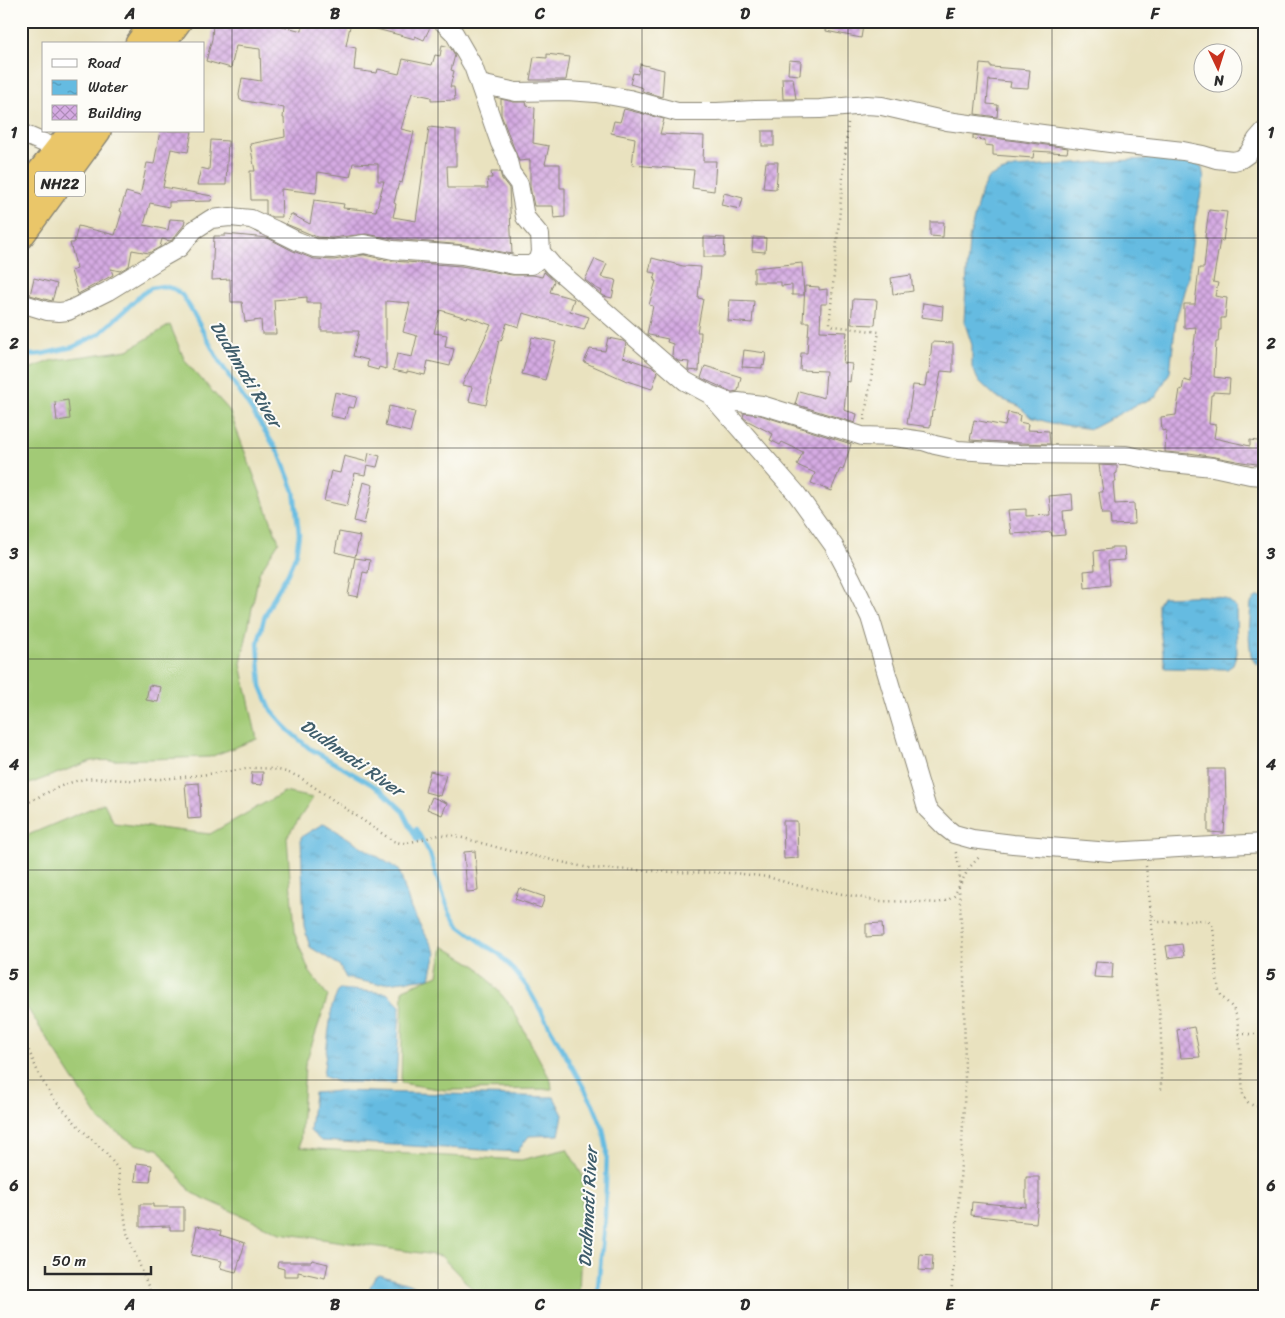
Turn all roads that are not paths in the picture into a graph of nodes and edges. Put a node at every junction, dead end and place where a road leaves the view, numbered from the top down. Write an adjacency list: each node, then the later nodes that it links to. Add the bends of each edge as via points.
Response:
1 (154, 21): 4 (highway)
2 (179, 21): 5 (highway)
3 (442, 21): 6 (street, via 463,47)
4 (139, 42)
5 (163, 42)
6 (480, 84): 7 (street, via 516,92 596,93 678,112 882,106 947,121 1183,151 1225,161 1234,161 1248,154); 13 (street, via 511,173 518,184 525,217 540,234)
7 (1264, 130)
8 (97, 132): 12 (highway, NH22)
9 (21, 133): 10 (street)
10 (65, 140): 11 (highway, NH22)
11 (21, 196)
12 (21, 236)
13 (541, 252): 14 (street, via 539,259 531,265 514,265 462,255 393,250 364,244 315,248 250,219 230,217 211,219 194,230 179,248 68,311 47,311); 15 (street, via 685,381)
14 (21, 303)
15 (709, 394): 16 (street, via 731,403 762,405 862,436 923,441 958,450 1126,455); 17 (street, via 796,493 834,546 870,617 927,809 945,828 972,839 1110,852)
16 (1264, 476)
17 (1264, 843)

